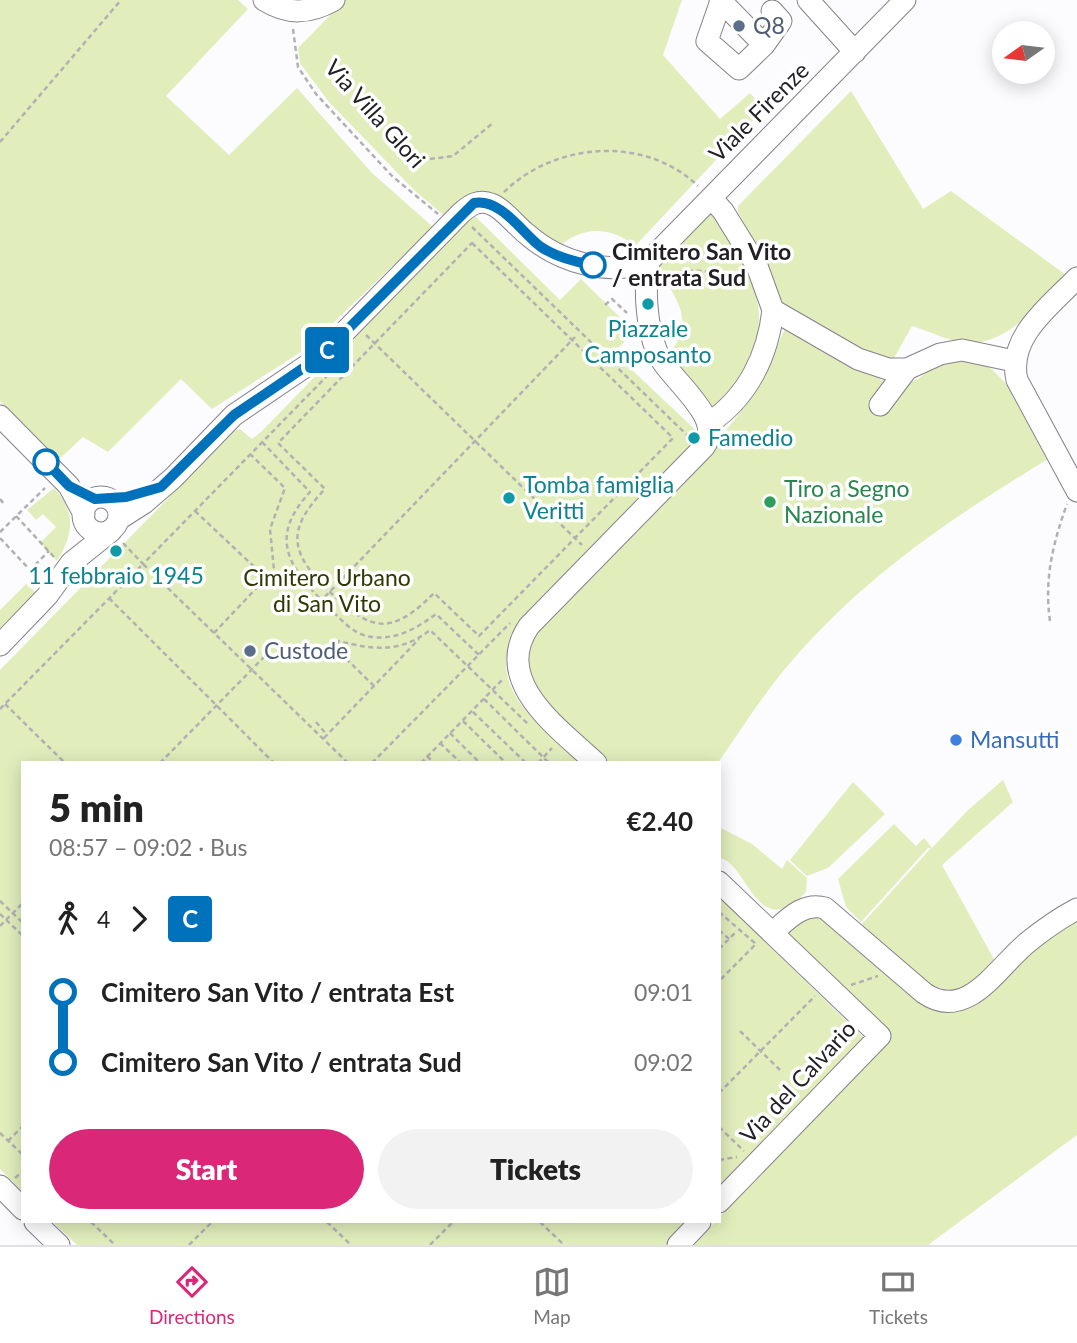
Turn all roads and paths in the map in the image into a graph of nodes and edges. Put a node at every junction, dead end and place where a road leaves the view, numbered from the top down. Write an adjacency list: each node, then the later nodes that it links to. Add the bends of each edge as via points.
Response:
1 (121, 0): 12 (path)
2 (264, 0): 8 (street)
3 (334, 0): 8 (street, via 318,9)
4 (808, 0): 10 (street)
5 (905, 0): 10 (street, Viale Firenze)
6 (720, 1): 9 (street); 9 (street, via 707,41 738,69)
7 (772, 4): 9 (street, via 781,21)
8 (293, 12): 16 (path, Via Villa Glori, via 298,67 316,94 392,176)
9 (764, 45)
10 (855, 52): 14 (street, Viale Firenze)
11 (493, 122): 13 (path, via 453,156)
12 (0, 142)
13 (429, 159)
14 (711, 198): 15 (path, via 666,163 644,156 590,152 544,164); 18 (street, Viale Firenze); 22 (street, via 757,266)
15 (492, 205): 16 (street, via 474,203); 18 (street, via 553,253 601,267)
16 (450, 225): 43 (street, via 321,356 234,415 161,487)
17 (472, 227): 33 (path)
18 (656, 268): 20 (path, via 721,274); 32 (street, via 648,304 654,341 663,362)
19 (1076, 280): 27 (street, via 1034,323)
20 (748, 290)
21 (606, 305): 23 (path, via 612,299)
22 (773, 310): 28 (street, via 866,363); 32 (street, via 769,337 753,376 742,394)
23 (627, 313)
24 (366, 335): 26 (path)
25 (574, 338): 26 (path, via 472,243); 34 (path); 46 (path, via 673,438)
26 (375, 344): 34 (path); 52 (path, via 278,443 325,489 303,516 297,541 304,566)
27 (1014, 361): 28 (street, via 955,350); 38 (street, via 1017,380)
28 (907, 369): 30 (street)
29 (328, 374): 35 (path)
30 (880, 405)
31 (0, 416): 43 (street)
32 (709, 423): 92 (street, via 710,437 704,447 529,625 521,640 519,672 528,696)
33 (691, 438)
34 (475, 441): 46 (path); 52 (path)
35 (262, 442): 36 (path); 54 (path, via 310,492 289,528 288,553 298,576)
36 (250, 454): 41 (path); 51 (path, via 285,488 270,529 274,570)
37 (45, 488): 42 (path)
38 (1072, 497): 56 (path, via 1051,548)
39 (0, 499): 40 (path)
40 (4, 503)
41 (195, 511): 50 (path); 51 (path)
42 (16, 516): 44 (path); 48 (path)
43 (103, 517): 49 (street); 50 (path)
44 (0, 532)
45 (0, 538): 48 (path, via 30,570)
46 (575, 538): 47 (path); 52 (path, via 479,636 434,593 410,615 384,623 361,620)
47 (584, 547)
48 (49, 551): 49 (path)
49 (64, 562): 60 (street, via 40,603)
50 (143, 564): 53 (path); 57 (path)
51 (266, 578): 57 (path)
52 (329, 592): 54 (path)
53 (110, 598): 68 (path); 69 (path)
54 (320, 601): 61 (path, via 345,624 369,637 411,631 436,614)
55 (517, 615): 61 (path)
56 (1049, 621)
57 (214, 633): 63 (path)
58 (421, 638): 62 (path, via 430,631); 65 (path); 65 (path, via 396,648 370,649 339,641 334,647)
59 (269, 639): 63 (path, via 269,652)
60 (0, 646)
61 (479, 655): 62 (path)
62 (468, 666): 66 (path); 83 (path)
63 (252, 669): 69 (path); 74 (path)
64 (499, 683): 66 (path)
65 (374, 686): 74 (path)
66 (493, 690): 67 (path)
67 (484, 699): 71 (path); 78 (path)
68 (5, 704): 70 (path); 79 (path)
69 (216, 706): 80 (path); 81 (path)
70 (0, 709)
71 (472, 711): 72 (path); 89 (path)
72 (463, 720): 73 (path); 88 (path)
73 (450, 733): 75 (path); 87 (path)
74 (325, 736): 82 (path)
75 (440, 743): 77 (path); 86 (path)
76 (552, 748): 78 (path)
77 (427, 756): 84 (path); 85 (path)
78 (543, 757): 90 (path); 91 (path)
79 (63, 761)
80 (162, 761)
81 (272, 761)
82 (346, 761)
83 (374, 761)
84 (423, 761)
85 (432, 761)
86 (459, 761)
87 (478, 761)
88 (504, 761)
89 (524, 761)
90 (540, 761)
91 (547, 761)
92 (594, 761)
93 (721, 884): 105 (street, Via del Calvario)
94 (0, 901): 97 (path)
95 (21, 905): 97 (path)
96 (1077, 909): 109 (street, via 1028,941 976,993 960,1001 933,1000)
97 (13, 913): 100 (path); 101 (path)
98 (0, 914): 100 (path)
99 (721, 914): 103 (path)
100 (6, 920): 102 (path); 106 (path)
101 (21, 921)
102 (0, 926)
103 (738, 930): 107 (path); 110 (path, via 755,944)
104 (721, 932): 107 (path)
105 (772, 933): 109 (street, via 799,911 825,908); 111 (street, Via del Calvario)
106 (21, 934)
107 (729, 939): 108 (path)
108 (721, 947)
109 (900, 972): 111 (path, via 860,981)
110 (721, 980)
111 (828, 995): 113 (path); 123 (street, Via del Calvario, via 880,1037)
112 (740, 1031): 113 (path)
113 (761, 1051): 114 (path); 115 (path)
114 (780, 1070)
115 (721, 1091)
116 (21, 1128): 119 (path)
117 (721, 1129): 121 (path, via 748,1155)
118 (0, 1133): 119 (path)
119 (8, 1141): 120 (path)
120 (21, 1153)
121 (721, 1160)
122 (7, 1183): 124 (street)
123 (721, 1200)
124 (21, 1206)
125 (36, 1223): 132 (street)
126 (92, 1223): 133 (path)
127 (211, 1223): 134 (path)
128 (328, 1223): 135 (path)
129 (452, 1223): 136 (path)
130 (542, 1223): 137 (path)
131 (699, 1223): 138 (street)
132 (59, 1245)
133 (115, 1245)
134 (189, 1245)
135 (351, 1245)
136 (430, 1245)
137 (564, 1245)
138 (678, 1245)

